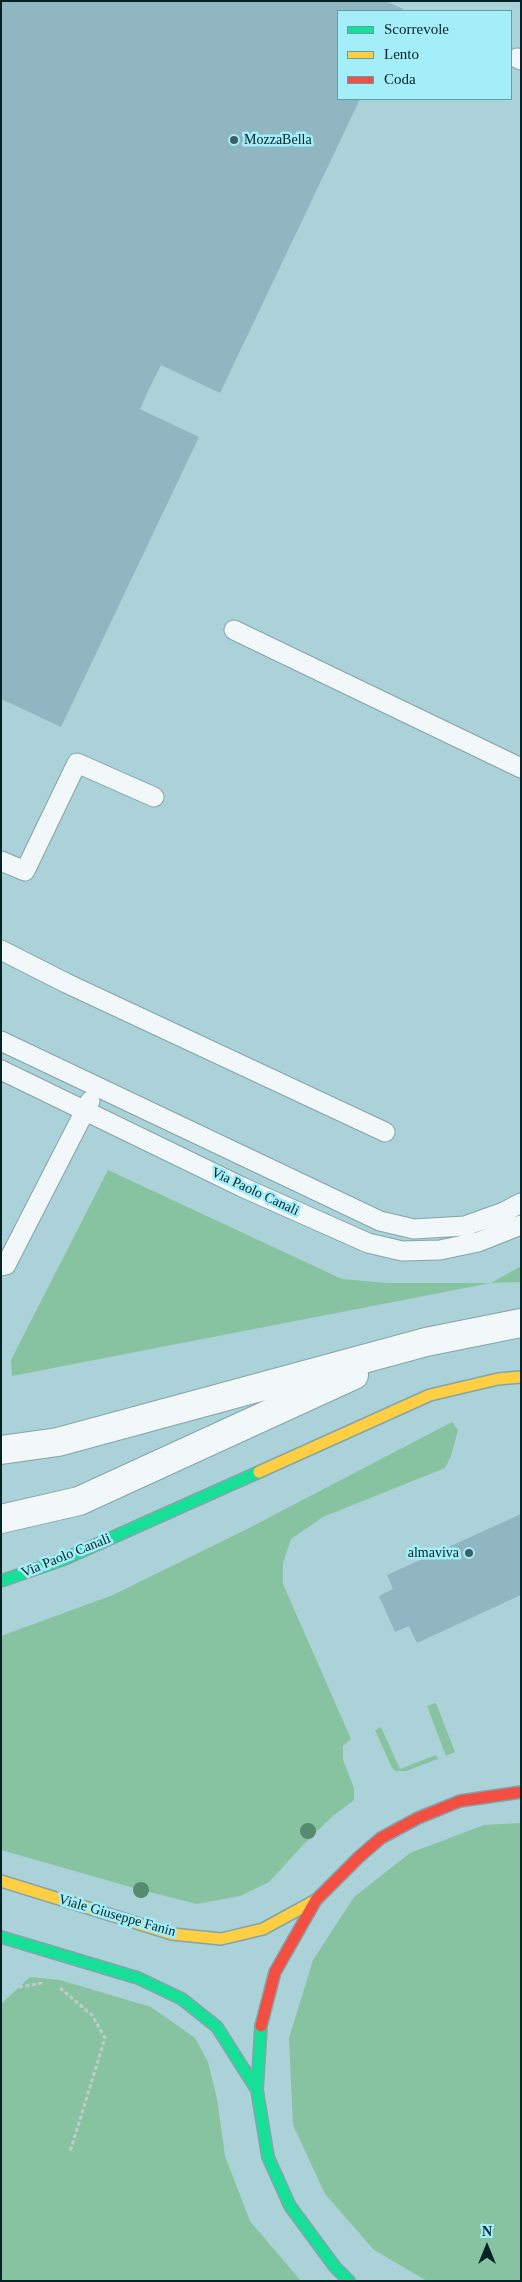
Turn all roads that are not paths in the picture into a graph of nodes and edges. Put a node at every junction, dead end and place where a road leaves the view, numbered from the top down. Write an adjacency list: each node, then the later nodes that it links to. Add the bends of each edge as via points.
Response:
1 (234, 630): 2 (lane)
2 (521, 768)
3 (154, 798): 4 (lane, via 77,763 25,871)
4 (1, 861)
5 (1, 950): 10 (lane)
6 (1, 1041): 8 (lane)
7 (1, 1070): 9 (lane, Via Paolo Canali)
8 (97, 1087): 9 (lane); 11 (lane, via 380,1222 414,1230 465,1226)
9 (85, 1111): 12 (lane, Via Paolo Canali, via 242,1187 368,1243 402,1251 440,1250 478,1242); 13 (lane, via 6,1265)
10 (385, 1132)
11 (521, 1203)
12 (521, 1225)
13 (1, 1266)
14 (521, 1323): 15 (street)
15 (426, 1342): 17 (street, via 58,1442); 18 (street, via 79,1501)
16 (521, 1377): 19 (main road, Via Paolo Canali, via 498,1379 430,1395 62,1560)
17 (1, 1450)
18 (1, 1520)
19 (1, 1581)
20 (521, 1792): 22 (main road, via 460,1801 418,1818 381,1838)
21 (1, 1881): 22 (main road, Viale Giuseppe Fanin, via 172,1934 220,1939 263,1929)
22 (316, 1900): 24 (main road, via 275,1972 262,2023)
23 (1, 1937): 24 (main road, via 138,1978 182,1999 217,2027)
24 (257, 2090): 25 (main road, via 268,2156 290,2206 334,2267)
25 (349, 2281)

